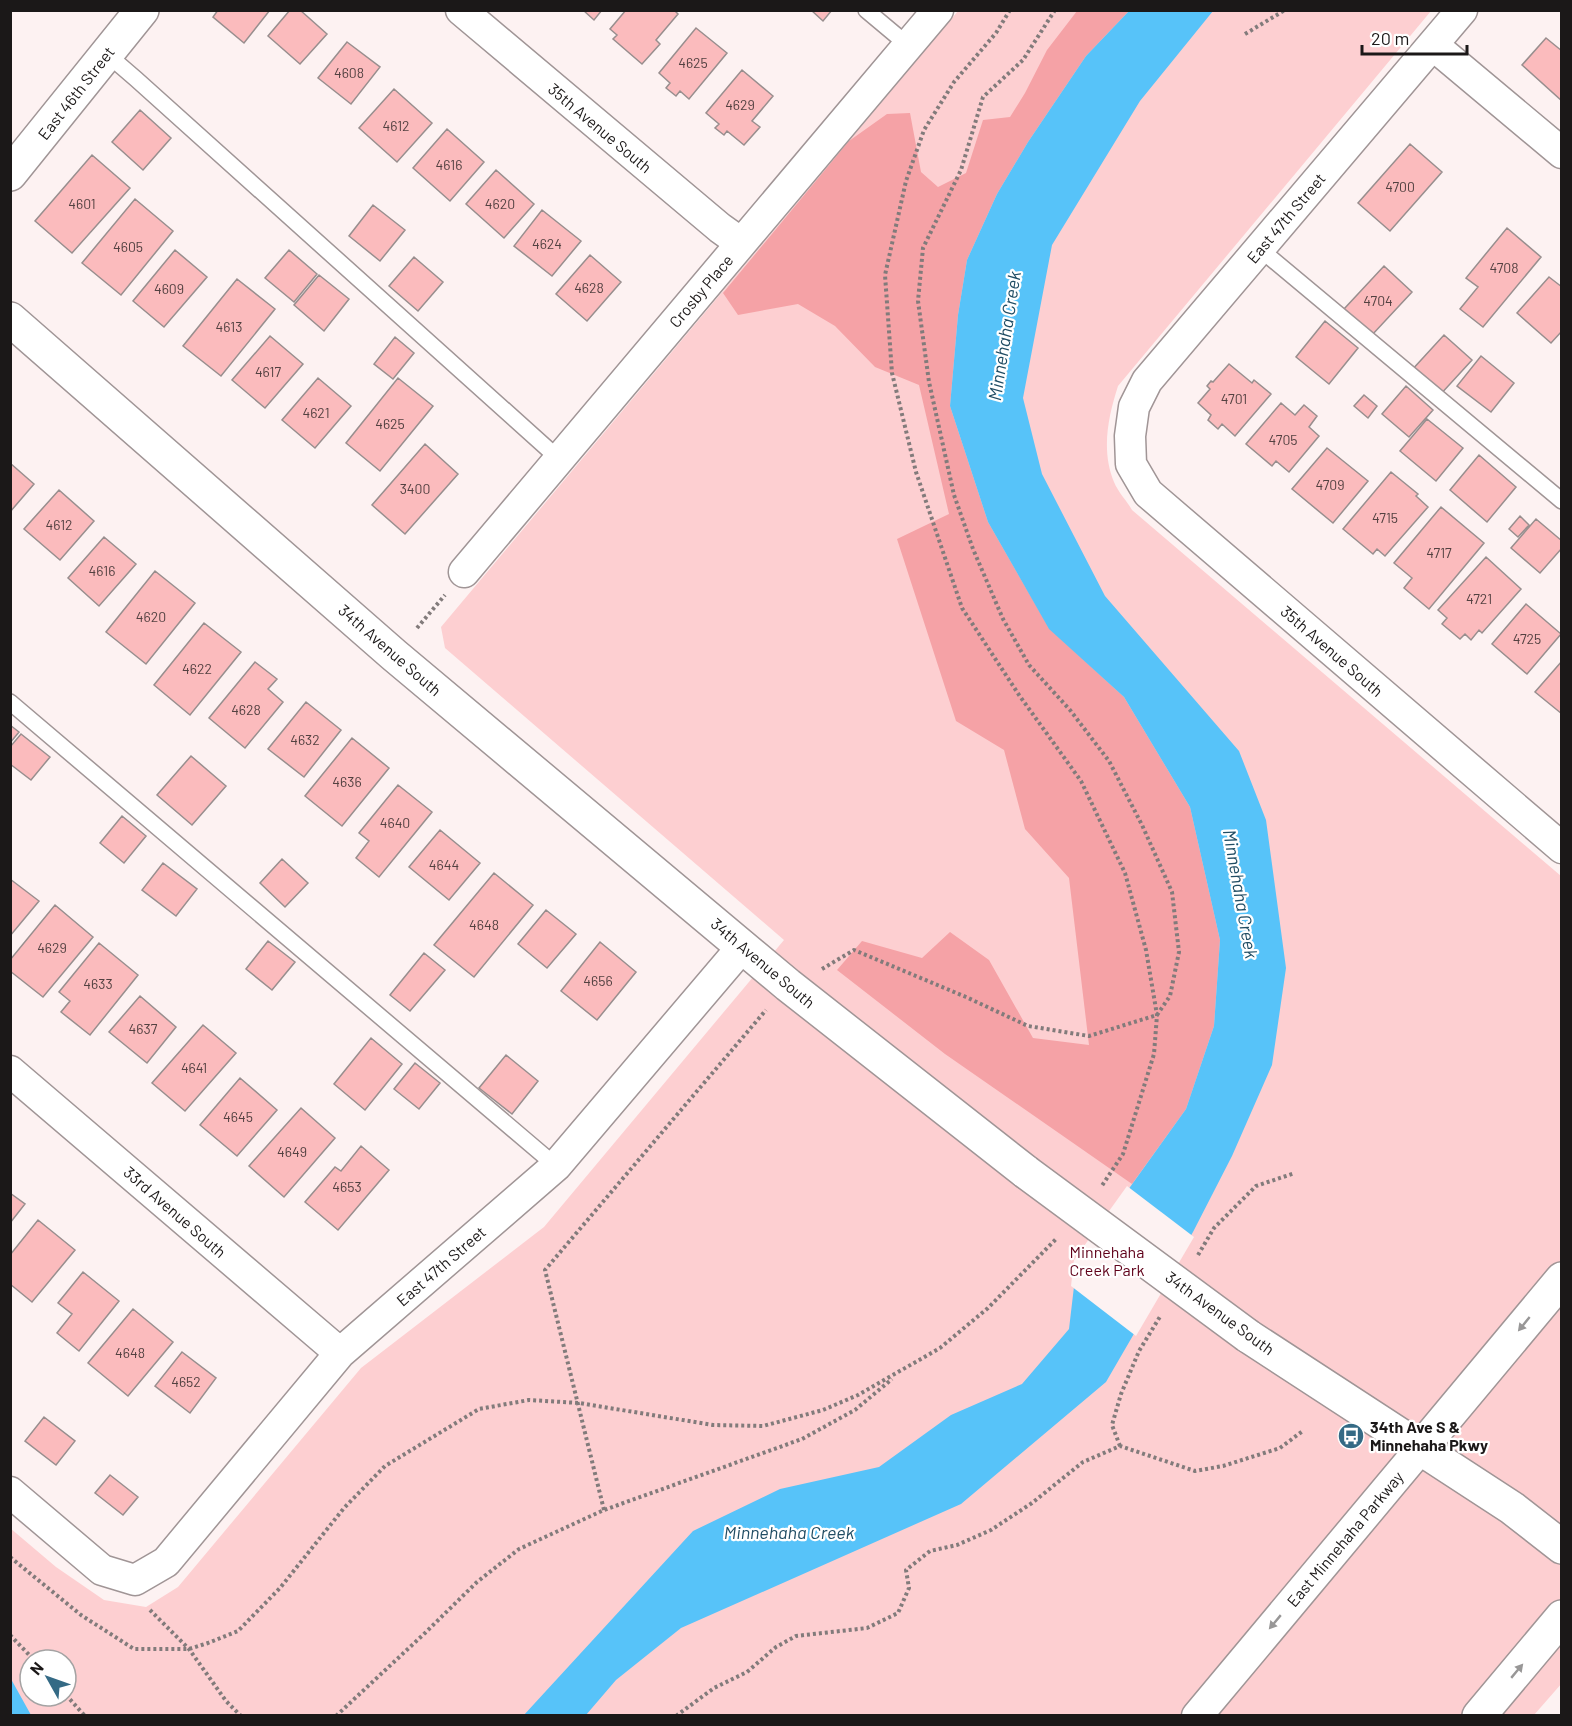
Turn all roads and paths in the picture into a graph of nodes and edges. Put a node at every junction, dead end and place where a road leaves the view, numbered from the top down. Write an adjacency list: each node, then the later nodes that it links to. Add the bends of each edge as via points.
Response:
1 (142, 10): 12 (street, East 46th Street)
2 (461, 10): 15 (street, 35th Avenue South)
3 (866, 10): 11 (lane)
4 (938, 10): 11 (street, Crosby Place)
5 (1010, 10): 27 (path, via 996,33 954,82 924,130 906,181 885,275 892,373 916,472 962,608 1082,781 1125,873 1146,950)
6 (1055, 10): 27 (path, via 1023,60 983,97 961,170 923,248 918,301 929,382 954,495 1003,619 1029,665 1109,761 1172,892 1179,952 1170,996)
7 (1285, 10): 9 (path)
8 (1462, 10): 10 (street, East 47th Street)
9 (1245, 34)
10 (1433, 45): 13 (street); 16 (street, East 47th Street)
11 (909, 46): 15 (street, Crosby Place)
12 (106, 54): 14 (street, East 46th Street); 19 (lane)
13 (1562, 153)
14 (10, 174)
15 (741, 243): 19 (street, Crosby Place)
16 (1260, 249): 18 (street, East 47th Street, via 1147,381 1134,407); 20 (lane)
17 (10, 319): 22 (street, 34th Avenue South)
18 (1130, 436): 24 (street, 35th Avenue South, via 1131,464 1148,493)
19 (559, 459): 21 (street, Crosby Place)
20 (1562, 501)
21 (465, 572): 22 (path)
22 (394, 655): 25 (street, 34th Avenue South)
23 (10, 702): 29 (lane)
24 (1562, 848)
25 (743, 946): 26 (street, 34th Avenue South); 29 (street, East 47th Street)
26 (788, 985): 27 (path, via 854,950 1028,1026 1089,1036); 32 (path, via 545,1270); 34 (street, 34th Avenue South, bridge, via 1026,1172 1248,1336)
27 (1157, 1014)
28 (10, 1071): 31 (street, 33rd Avenue South)
29 (556, 1166): 31 (street, East 47th Street)
30 (1562, 1279): 34 (street, East Minnehaha Parkway, one-way to 34)
31 (340, 1353): 39 (street, East 47th Street)
32 (579, 1403): 36 (path); 36 (path, via 713,1425 763,1426 823,1410 900,1372 855,1410 802,1439); 43 (path, via 530,1400 478,1409 384,1466 238,1631)
33 (1304, 1430): 46 (path, via 1280,1448 1196,1471 1120,1446 1083,1462 991,1530 957,1545 930,1551 906,1570 909,1588 898,1613 867,1628 796,1636)
34 (1421, 1448): 37 (street, 34th Avenue South, via 1512,1508); 47 (street, East Minnehaha Parkway, one-way to 47)
35 (10, 1492): 39 (street, via 102,1570)
36 (604, 1510): 45 (path, via 519,1549 477,1582)
37 (1562, 1547)
38 (10, 1557): 43 (path, via 81,1614 134,1649)
39 (140, 1592): 43 (path)
40 (1562, 1617): 48 (street, one-way to 40)
41 (10, 1635): 42 (path)
42 (22, 1648)
43 (189, 1649): 44 (path, via 226,1701)
44 (242, 1716)
45 (336, 1716)
46 (676, 1716)
47 (1197, 1716)
48 (1479, 1716)

